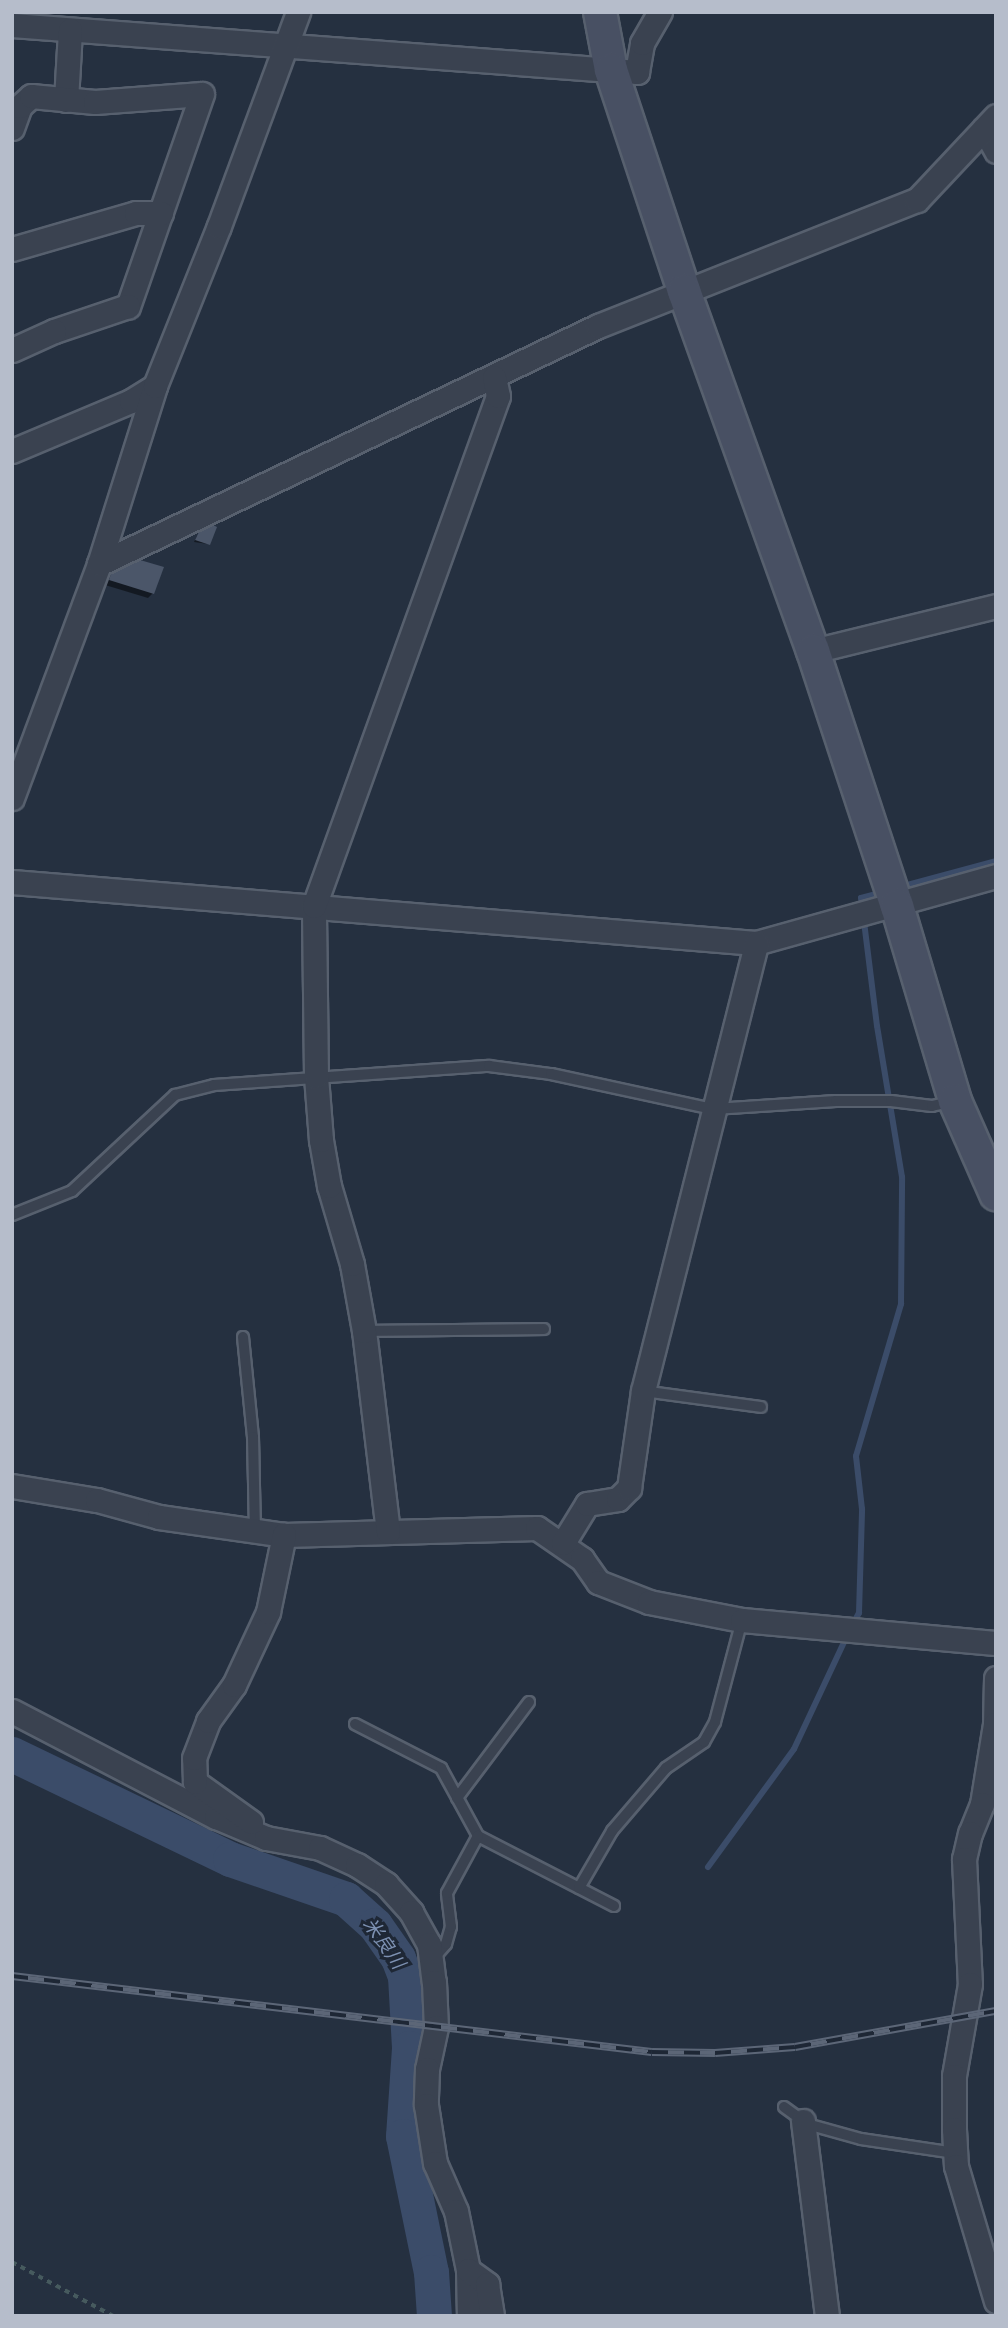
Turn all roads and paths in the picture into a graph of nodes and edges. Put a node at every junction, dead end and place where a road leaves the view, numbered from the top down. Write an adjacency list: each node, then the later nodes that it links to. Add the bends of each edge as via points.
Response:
1 (298, 12): 6 (street)
2 (600, 12): 7 (street)
3 (660, 12): 7 (street, via 642,43 636,72)
4 (12, 25): 5 (street)
5 (70, 30): 6 (street); 8 (street)
6 (287, 46): 7 (street); 17 (street)
7 (611, 70): 14 (street)
8 (66, 100): 10 (street, via 31,96 20,106); 12 (street, via 202,94)
9 (990, 122): 11 (street); 14 (street, via 917,201)
10 (12, 128)
11 (996, 152)
12 (161, 213): 13 (street, via 136,213); 15 (street, via 128,306)
13 (12, 250)
14 (684, 291): 16 (street, via 598,326); 21 (street)
15 (12, 350)
16 (494, 377): 19 (street); 26 (street, via 498,396)
17 (155, 386): 18 (street, via 131,401); 19 (street)
18 (12, 451)
19 (99, 564): 22 (street)
20 (996, 606): 21 (street)
21 (813, 651): 25 (street)
22 (12, 798)
23 (996, 876): 25 (street)
24 (12, 882): 26 (street)
25 (897, 905): 27 (street); 29 (street)
26 (314, 906): 27 (street); 28 (street)
27 (755, 943): 30 (street)
28 (316, 1076): 30 (lane, via 489,1066 551,1074); 32 (lane, via 214,1085 174,1095 72,1191); 34 (street, via 329,1186 352,1264)
29 (955, 1101): 30 (lane, via 933,1106 836,1101); 31 (street)
30 (713, 1109): 36 (street)
31 (996, 1194)
32 (12, 1215)
33 (544, 1329): 34 (lane)
34 (364, 1331): 40 (street)
35 (243, 1337): 39 (lane, via 253,1437)
36 (643, 1391): 37 (lane); 42 (street, via 629,1488 618,1499 586,1504)
37 (761, 1406)
38 (12, 1486): 39 (street, via 97,1500 159,1517)
39 (255, 1531): 41 (street)
40 (388, 1532): 41 (street); 42 (street, via 537,1528)
41 (285, 1535): 51 (street, via 268,1612 234,1685 208,1721 194,1758 195,1782 241,1813)
42 (563, 1543): 43 (street, via 598,1581 649,1602)
43 (742, 1620): 44 (street); 52 (lane, via 715,1722 704,1742 666,1768 612,1830)
44 (995, 1647)
45 (996, 1678): 56 (street, via 995,1724 982,1804 964,1859 970,1983 954,2076)
46 (529, 1702): 49 (lane)
47 (12, 1711): 51 (street, via 166,1793)
48 (355, 1724): 49 (lane, via 441,1768)
49 (457, 1798): 50 (lane)
50 (478, 1836): 52 (lane); 54 (lane, via 447,1893 451,1927 446,1944)
51 (267, 1838): 54 (street, via 320,1848 386,1884 411,1912 429,1944)
52 (579, 1888): 53 (lane)
53 (614, 1906)
54 (431, 1961): 58 (street, via 436,2027 427,2069 426,2105 435,2163 456,2211)
55 (793, 2114): 56 (lane, via 861,2138); 63 (street)
56 (955, 2153): 59 (street)
57 (12, 2262): 60 (path)
58 (468, 2270): 61 (street); 62 (street, via 486,2284)
59 (996, 2301)
60 (113, 2316)
61 (469, 2316)
62 (492, 2316)
63 (827, 2316)

